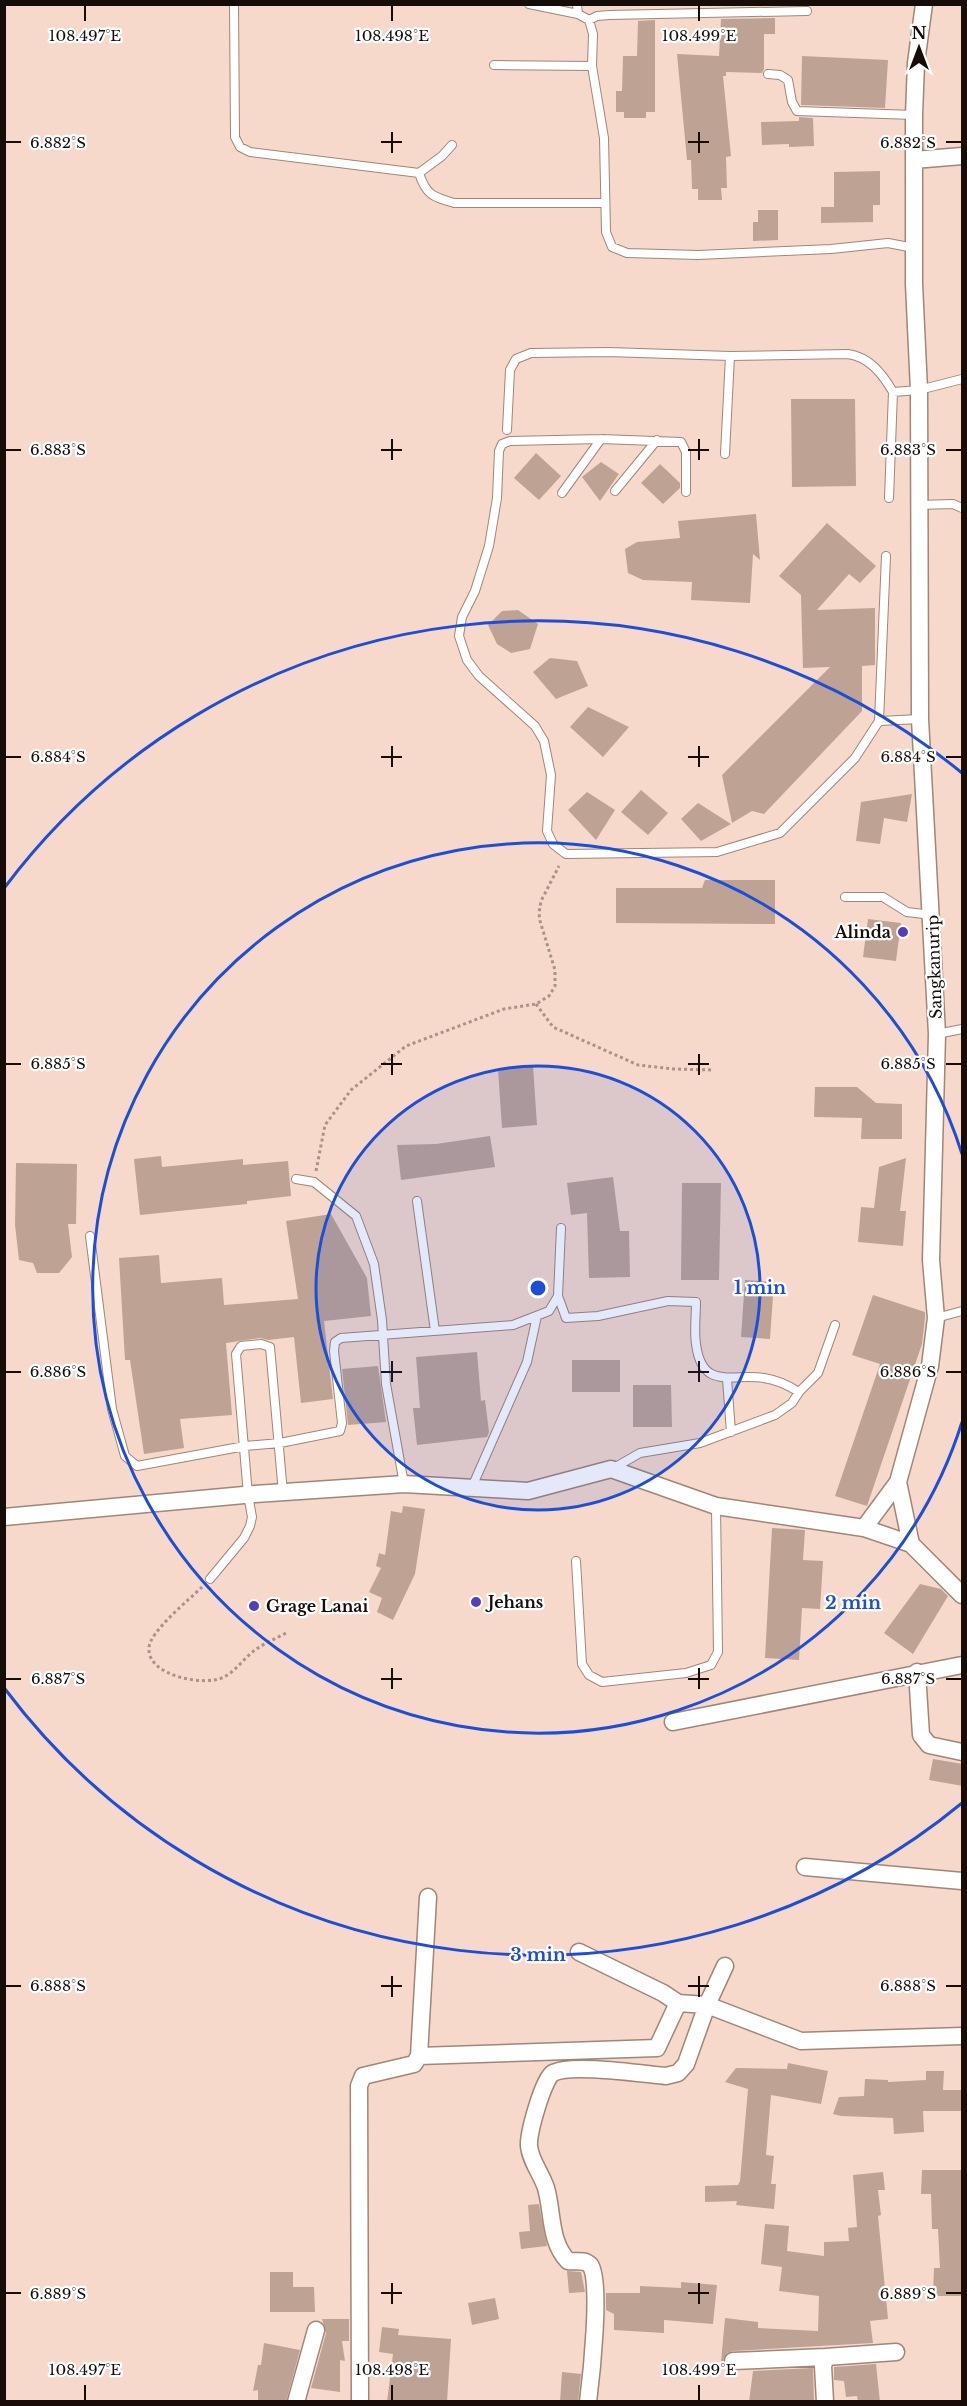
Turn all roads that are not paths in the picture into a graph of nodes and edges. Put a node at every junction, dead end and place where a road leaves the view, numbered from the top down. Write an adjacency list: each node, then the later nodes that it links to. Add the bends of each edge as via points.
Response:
1 (234, 4): 15 (lane, via 235,136 240,147 250,152)
2 (529, 4): 6 (lane)
3 (577, 4): 6 (lane)
4 (924, 4): 11 (street, Sangkanurip)
5 (807, 10): 7 (lane, via 602,15)
6 (578, 14): 7 (lane)
7 (589, 20): 9 (lane, via 593,34)
8 (494, 65): 9 (lane)
9 (592, 66): 16 (lane, via 604,138)
10 (768, 75): 11 (lane, via 788,80 797,111)
11 (914, 115): 14 (street, Sangkanurip)
12 (452, 145): 15 (lane)
13 (963, 156): 14 (street)
14 (914, 160): 17 (street, Sangkanurip)
15 (419, 173): 16 (lane, via 424,187 434,197 454,203)
16 (605, 203): 17 (lane, via 606,231 612,247 627,253 698,255 888,243)
17 (914, 248): 20 (street, Sangkanurip)
18 (730, 356): 21 (lane, via 861,356); 22 (lane, via 531,353 516,359 510,370); 25 (lane)
19 (963, 378): 20 (lane)
20 (919, 390): 21 (lane); 30 (street, Sangkanurip)
21 (893, 392): 29 (lane)
22 (507, 430)
23 (601, 439): 24 (lane); 28 (lane); 34 (lane, via 502,444 489,546 475,591 462,616 459,636 467,660 479,676 535,726 544,741 551,775 547,831 553,844 566,854 717,852 780,834 855,758)
24 (657, 440): 26 (lane); 27 (lane, via 681,442 686,452)
25 (725, 454)
26 (615, 491)
27 (686, 492)
28 (562, 493)
29 (890, 498)
30 (918, 505): 31 (lane, via 953,504); 33 (street, Sangkanurip)
31 (963, 508)
32 (886, 556): 34 (lane)
33 (920, 719): 34 (lane); 36 (street, Sangkanurip)
34 (879, 721)
35 (845, 897): 36 (lane, via 883,897 907,912)
36 (932, 915): 38 (street, Sangkanurip)
37 (963, 1029): 38 (lane)
38 (937, 1034): 46 (street, Sangkanurip, via 931,1260)
39 (296, 1179): 49 (lane, via 314,1182 356,1216 374,1264)
40 (417, 1201): 48 (lane)
41 (561, 1228): 43 (lane)
42 (90, 1236): 54 (lane, via 112,1409 125,1456 137,1466)
43 (558, 1296): 45 (lane, via 549,1311); 50 (lane, via 566,1318 606,1315 668,1301 696,1302 696,1344 702,1367 716,1378)
44 (963, 1311): 46 (lane)
45 (537, 1316): 48 (lane, via 513,1325); 58 (lane, via 527,1362)
46 (936, 1318): 56 (street, Sangkanurip, via 930,1366)
47 (835, 1325): 51 (lane, via 818,1373)
48 (435, 1331): 49 (lane)
49 (382, 1335): 53 (lane, via 341,1338 335,1342 340,1431); 57 (lane, via 391,1420)
50 (727, 1379): 51 (lane, via 765,1378); 52 (lane)
51 (799, 1392): 52 (lane, via 792,1403 775,1414)
52 (731, 1432): 55 (lane, via 700,1443 640,1453)
53 (280, 1443): 54 (lane); 54 (lane, via 270,1347 261,1344 241,1346 236,1354); 59 (lane)
54 (245, 1446): 60 (lane)
55 (611, 1469): 58 (street, via 528,1491); 61 (street)
56 (898, 1482): 63 (street, Sangkanurip); 64 (street)
57 (404, 1484): 58 (street); 59 (street)
58 (472, 1487)
59 (283, 1493): 60 (street)
60 (248, 1495): 62 (street); 66 (lane, via 250,1526)
61 (716, 1506): 63 (street); 65 (lane, via 718,1652 711,1665 686,1673 602,1682 589,1676 582,1664)
62 (4, 1517)
63 (864, 1528): 64 (street)
64 (911, 1544): 67 (street)
65 (576, 1561)
66 (210, 1579)
67 (963, 1595)
68 (963, 1665): 69 (street)
69 (917, 1672): 70 (street); 71 (street, via 921,1735 929,1745)
70 (673, 1722)
71 (963, 1752)
72 (805, 1867): 73 (street)
73 (963, 1881)
74 (429, 1897): 80 (street)
75 (579, 1952): 77 (street)
76 (725, 1966): 78 (street)
77 (678, 2003): 78 (street); 80 (street, via 657,2049)
78 (707, 2006): 79 (street, via 801,2041); 87 (street, via 686,2064 678,2073 666,2076 573,2069 553,2073 544,2082 528,2142 546,2186 554,2237 562,2255 568,2260 583,2261 595,2278)
79 (963, 2037)
80 (419, 2056): 86 (street, via 414,2064 363,2076 359,2086)
81 (316, 2330): 85 (street)
82 (897, 2352): 83 (street)
83 (826, 2357): 84 (street); 88 (street)
84 (733, 2361)
85 (296, 2402)
86 (360, 2402)
87 (588, 2402)
88 (825, 2402)

